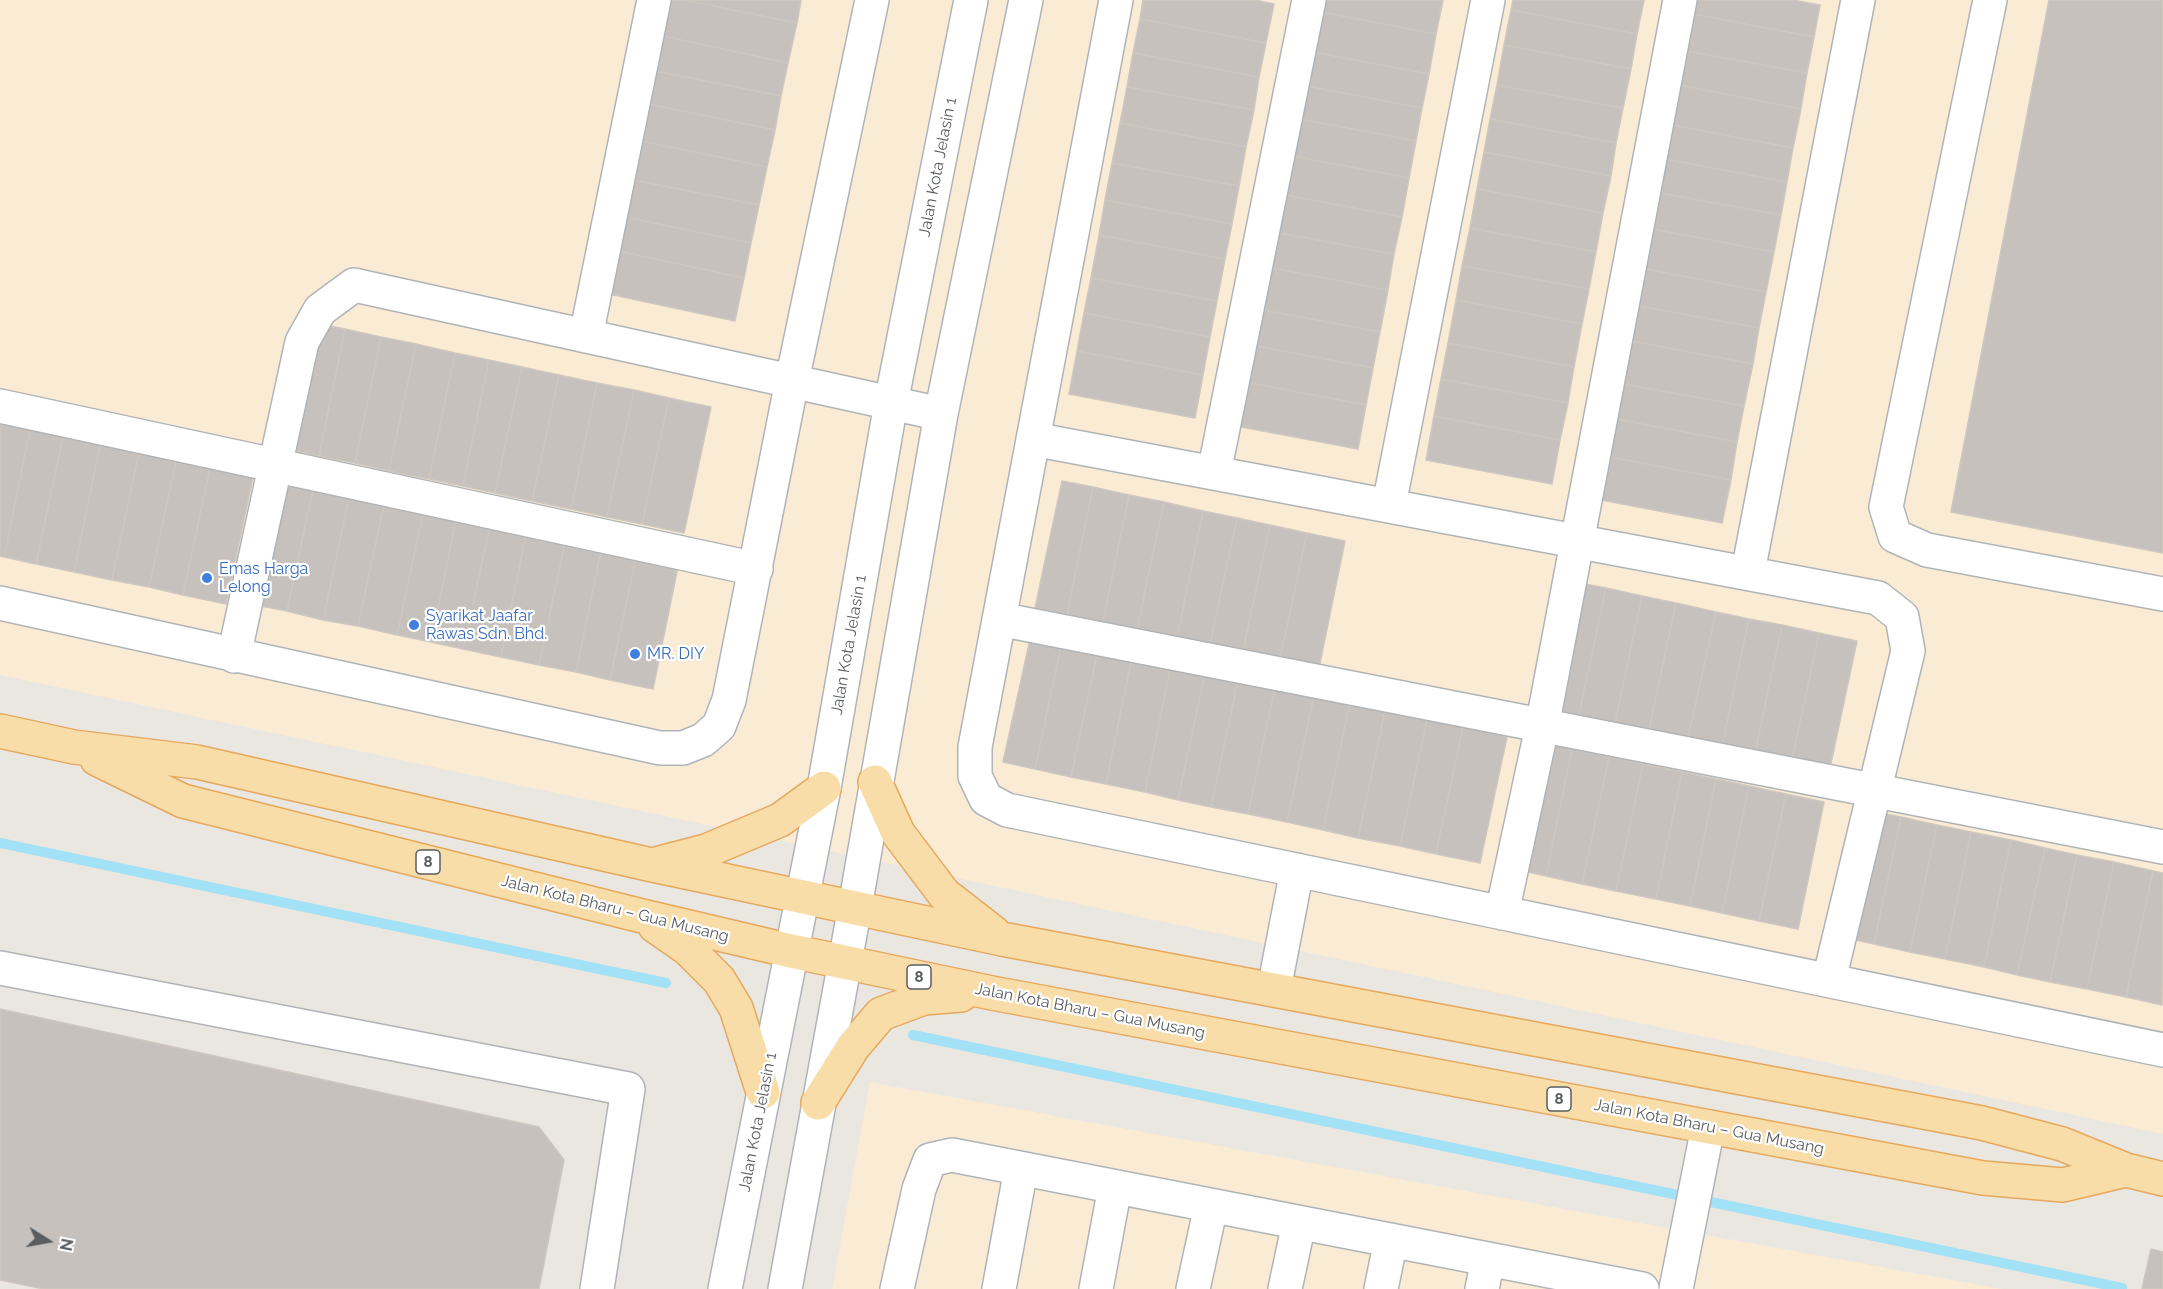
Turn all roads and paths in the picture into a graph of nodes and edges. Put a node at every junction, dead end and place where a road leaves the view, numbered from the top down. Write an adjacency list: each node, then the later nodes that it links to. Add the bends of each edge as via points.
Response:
1 (654, 0): 11 (street)
2 (872, 0): 12 (street)
3 (971, 0): 13 (street, Jalan Kota Jelasin 1)
4 (1026, 0): 15 (street)
5 (1116, 0): 16 (street)
6 (1309, 0): 18 (street)
7 (1488, 0): 19 (street)
8 (1680, 0): 20 (street)
9 (1858, 0): 22 (street)
10 (1990, 0): 23 (street, via 1886,507 1896,536 1927,550)
11 (586, 336): 12 (street); 17 (street, via 354,285 320,310 302,342)
12 (792, 381): 13 (street); 21 (street)
13 (891, 403): 15 (street); 31 (street, Jalan Kota Jelasin 1)
14 (0, 406): 17 (street)
15 (941, 414): 30 (street)
16 (1033, 439): 18 (street); 25 (street)
17 (274, 465): 21 (street); 26 (street)
18 (1214, 473): 19 (street)
19 (1389, 505): 20 (street)
20 (1579, 540): 22 (street); 27 (street)
21 (756, 569): 26 (street, via 729,700 719,726 703,740 683,748 660,748)
22 (1748, 572): 32 (street, via 1878,598 1902,617 1908,651)
23 (2163, 594)
24 (0, 603): 26 (street)
25 (999, 619): 27 (street); 35 (street, via 975,747 975,776 986,799 1007,810)
26 (234, 656)
27 (1542, 727): 32 (street); 38 (street)
28 (0, 731): 29 (main road, Jalan Kota Bharu – Gua Musang / 8)
29 (74, 747): 34 (main road, Jalan Kota Bharu – Gua Musang / 8, via 197,762); 39 (main road, Jalan Kota Bharu – Gua Musang / 8, via 183,801)
30 (875, 782): 37 (street); 40 (main road, via 898,833 944,894)
31 (824, 788): 34 (main road, via 780,820 706,851); 36 (street, Jalan Kota Jelasin 1)
32 (1873, 789): 33 (street); 44 (street)
33 (2163, 847)
34 (652, 865): 36 (main road, Jalan Kota Bharu – Gua Musang / 8)
35 (1297, 870): 38 (street); 45 (street)
36 (801, 894): 37 (main road, Jalan Kota Bharu – Gua Musang / 8); 41 (street, Jalan Kota Jelasin 1)
37 (855, 907): 40 (main road, Jalan Kota Bharu – Gua Musang / 8); 42 (street)
38 (1502, 913): 44 (street)
39 (638, 915): 41 (main road, Jalan Kota Bharu – Gua Musang / 8); 48 (main road, via 688,949 719,980 736,1008)
40 (1002, 939): 45 (main road, Jalan Kota Bharu – Gua Musang / 8)
41 (791, 951): 42 (main road, Jalan Kota Bharu – Gua Musang / 8); 48 (street, Jalan Kota Jelasin 1)
42 (844, 962): 46 (main road, Jalan Kota Bharu – Gua Musang / 8); 49 (street)
43 (0, 968): 60 (street, via 628,1089)
44 (1829, 980): 47 (street)
45 (1274, 989): 52 (main road, Jalan Kota Bharu – Gua Musang / 8, via 1982,1123 2062,1144)
46 (992, 993): 49 (main road, via 924,998 881,1014 853,1047); 50 (main road, Jalan Kota Bharu – Gua Musang / 8)
47 (2163, 1050)
48 (764, 1092): 61 (street, Jalan Kota Jelasin 1)
49 (818, 1103): 62 (street)
50 (1708, 1127): 52 (main road, Jalan Kota Bharu – Gua Musang / 8, via 1983,1178 2063,1185); 70 (street)
51 (1022, 1169): 54 (street); 63 (street, via 952,1155 930,1160 919,1189); 64 (street)
52 (2126, 1170): 53 (main road, Jalan Kota Bharu – Gua Musang / 8)
53 (2163, 1179)
54 (1115, 1187): 55 (street); 65 (street)
55 (1211, 1206): 56 (street); 66 (street)
56 (1299, 1223): 57 (street); 67 (street)
57 (1391, 1240): 58 (street); 68 (street)
58 (1485, 1274): 59 (street)
59 (1580, 1283): 69 (street)
60 (597, 1289)
61 (725, 1289)
62 (784, 1289)
63 (897, 1289)
64 (999, 1289)
65 (1096, 1289)
66 (1193, 1289)
67 (1285, 1289)
68 (1381, 1289)
69 (1642, 1289)
70 (1676, 1289)

